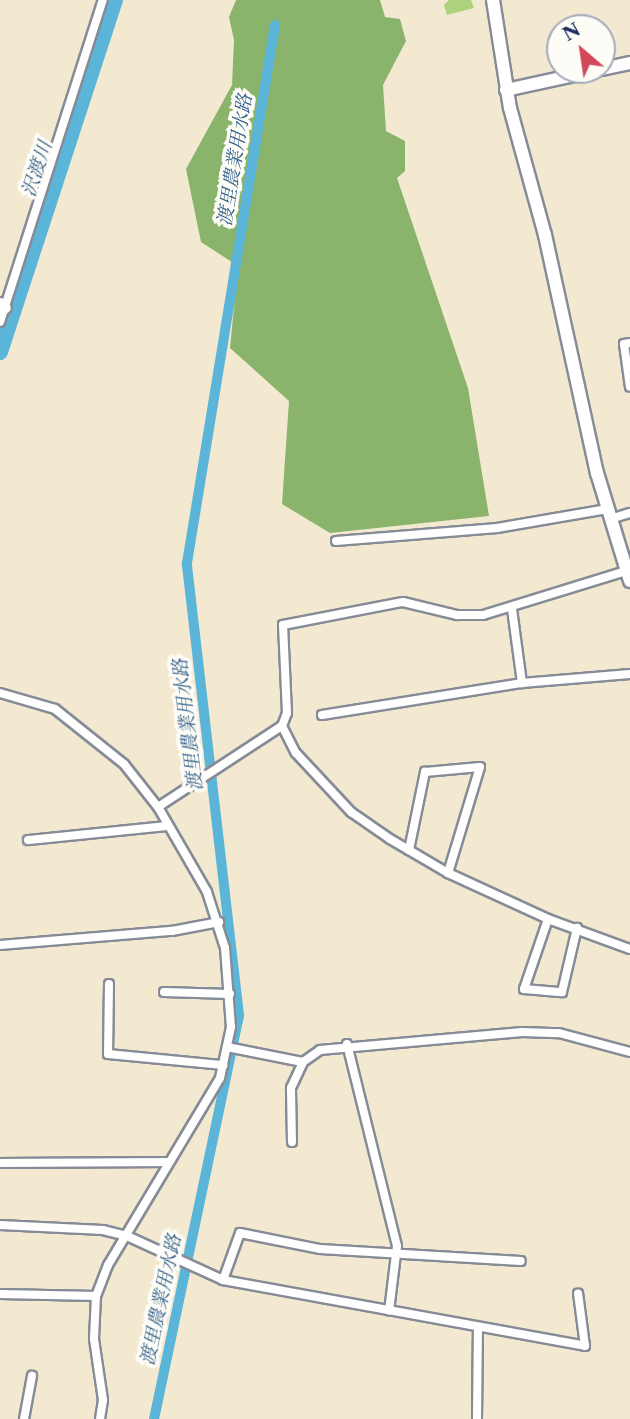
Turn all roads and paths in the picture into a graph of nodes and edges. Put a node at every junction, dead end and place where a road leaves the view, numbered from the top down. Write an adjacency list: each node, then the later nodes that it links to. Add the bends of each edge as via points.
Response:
1 (103, 0): 5 (street)
2 (493, 0): 4 (street)
3 (546, 81): 4 (street)
4 (506, 90): 10 (street)
5 (2, 306): 6 (street)
6 (0, 322)
7 (630, 343): 8 (street, via 624,344)
8 (630, 387)
9 (630, 513): 10 (street)
10 (608, 514): 11 (street); 12 (street)
11 (336, 541)
12 (628, 576): 13 (street)
13 (512, 608): 15 (street); 18 (street, via 471,617 403,602 284,625 287,713)
14 (630, 674): 15 (street)
15 (522, 683): 17 (street)
16 (0, 693): 19 (street, via 68,717 124,764)
17 (322, 715)
18 (282, 726): 19 (street); 22 (street, via 296,753 351,812)
19 (159, 807): 20 (street)
20 (165, 826): 21 (street); 25 (street, via 200,880)
21 (28, 840)
22 (409, 850): 23 (street); 23 (street, via 425,772 480,767)
23 (448, 873): 24 (street)
24 (548, 919): 26 (street); 26 (street, via 524,989 562,992)
25 (219, 922): 27 (street, via 173,931); 31 (street)
26 (577, 928): 28 (street)
27 (0, 945)
28 (630, 948)
29 (109, 984): 36 (street, via 108,1054)
30 (164, 992): 31 (street)
31 (230, 994): 33 (street)
32 (347, 1044): 34 (street, via 559,1033); 35 (street, via 320,1050); 42 (street)
33 (231, 1048): 35 (street); 36 (street)
34 (630, 1052)
35 (303, 1062): 37 (street, via 291,1088)
36 (223, 1065): 38 (street, via 216,1087)
37 (292, 1142)
38 (167, 1162): 39 (street); 41 (street)
39 (0, 1163)
40 (0, 1224): 41 (street, via 84,1227)
41 (127, 1236): 44 (street); 47 (street, via 108,1265)
42 (396, 1254): 43 (street); 44 (street, via 320,1249 240,1233); 48 (street)
43 (521, 1261)
44 (223, 1280): 48 (street)
45 (578, 1293): 49 (street, via 585,1346)
46 (0, 1294): 47 (street)
47 (96, 1296): 52 (street, via 94,1339 103,1400)
48 (389, 1311): 49 (street)
49 (478, 1328): 53 (street)
50 (32, 1376): 51 (street)
51 (24, 1419)
52 (100, 1419)
53 (477, 1419)

